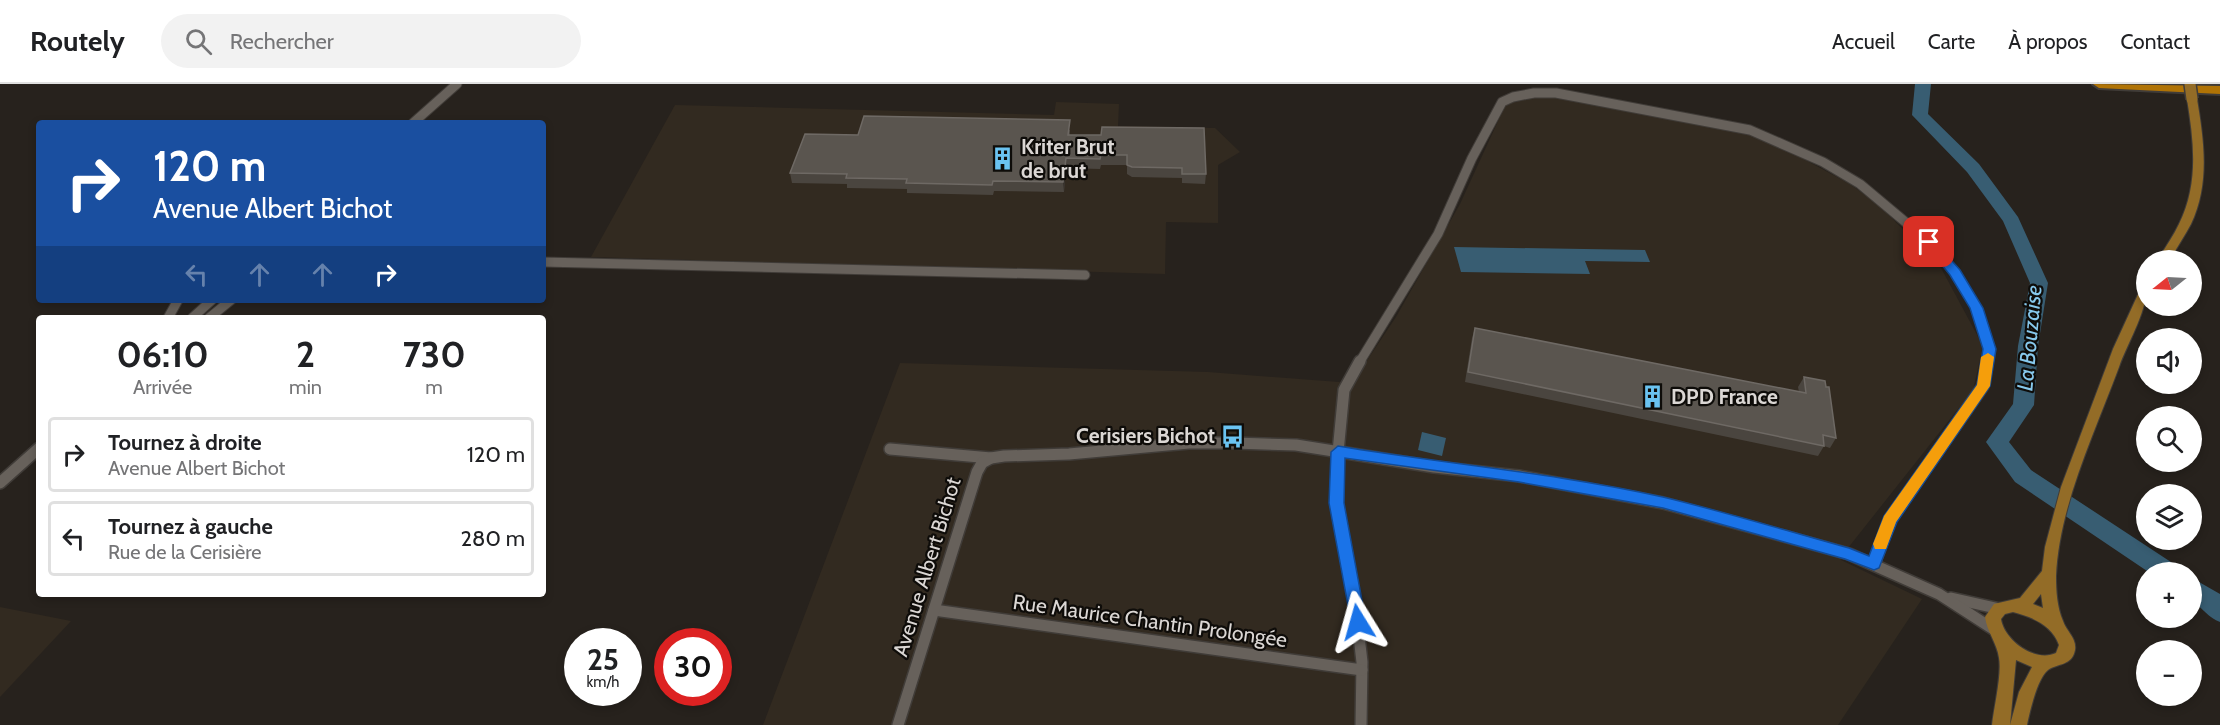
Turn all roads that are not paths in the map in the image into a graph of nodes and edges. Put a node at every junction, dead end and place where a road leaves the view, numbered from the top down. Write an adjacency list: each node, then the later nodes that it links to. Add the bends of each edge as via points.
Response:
1 (457, 84): 5 (street)
2 (2099, 84): 4 (highway)
3 (2190, 84): 6 (main road, bridge, via 2200,151 2198,184 2192,206)
4 (2220, 90)
5 (416, 120)
6 (2169, 250)
7 (546, 262): 8 (street)
8 (1085, 275)
9 (209, 303): 12 (street)
10 (227, 303): 13 (street)
11 (2136, 309): 20 (main road, via 2066,492)
12 (195, 315)
13 (213, 315)
14 (890, 449): 17 (street)
15 (36, 451): 18 (street)
16 (1338, 452): 17 (street, via 1296,445 1189,443); 19 (street, via 1530,478 1652,500); 19 (street, via 1344,390 1438,234 1502,102 1534,93 1556,93 1750,130 1823,162 1860,184 1929,242 1955,273 1976,308 1989,349 1983,386 1890,520); 27 (street, via 1337,503 1355,602)
17 (991, 458): 23 (street, Avenue Albert Bichot, via 977,472)
18 (0, 483)
19 (1874, 564): 21 (street)
20 (2049, 574): 22 (main road, via 2025,603); 24 (main road, via 2048,602)
21 (1939, 594): 22 (street); 25 (street)
22 (2006, 608): 24 (main road, via 2035,612); 25 (main road, via 1993,617)
23 (934, 610): 27 (street, Rue Maurice Chantin Prolongée); 28 (street, Avenue Albert Bichot)
24 (2056, 626): 26 (main road, via 2067,643 2066,651 2062,657)
25 (1998, 635): 26 (main road, via 2027,658); 30 (main road, via 2008,659)
26 (2045, 662): 31 (main road, via 2024,700)
27 (1362, 669): 29 (street)
28 (898, 725)
29 (1361, 725)
30 (2001, 725)
31 (2018, 725)

